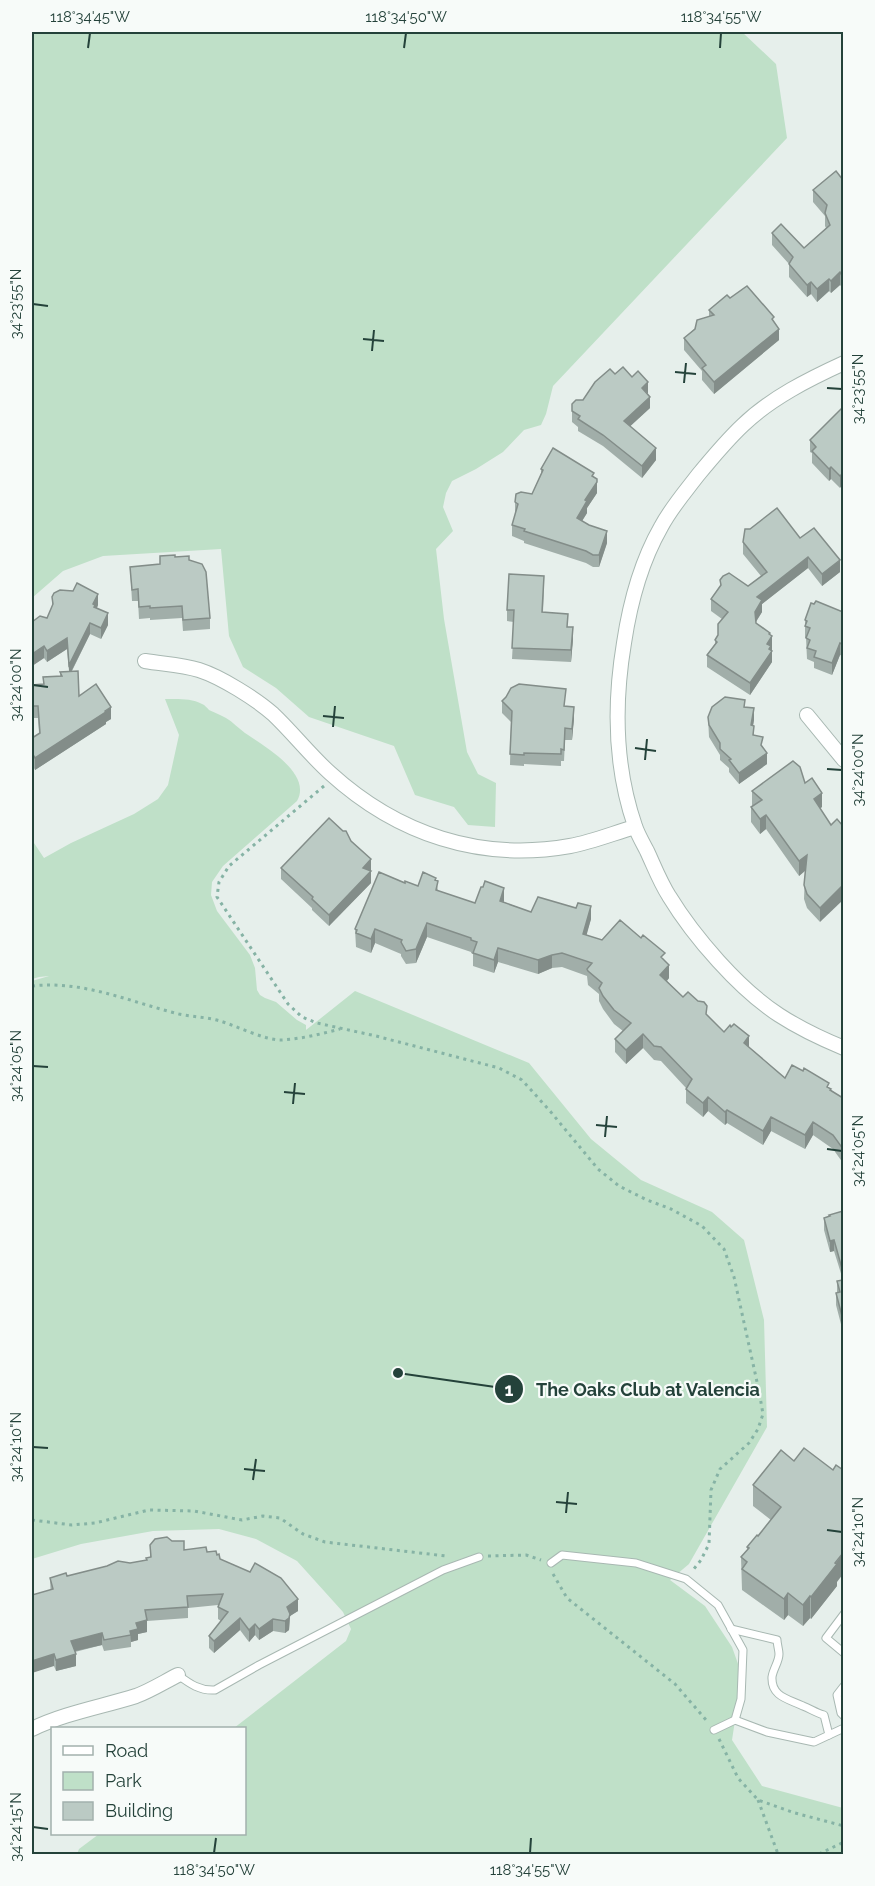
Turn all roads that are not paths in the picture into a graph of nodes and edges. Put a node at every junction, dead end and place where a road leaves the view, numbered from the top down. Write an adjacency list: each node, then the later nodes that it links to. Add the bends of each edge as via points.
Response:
1 (843, 363): 5 (street, via 779,398 745,423 680,497 661,527 640,575 621,658 620,756)
2 (145, 661): 5 (street, via 199,670 231,685 272,714 334,777 410,828 474,847 502,850 570,846)
3 (807, 715): 4 (street)
4 (843, 760)
5 (635, 827): 6 (street, via 669,895 699,938 740,983 778,1015)
6 (843, 1048)
7 (479, 1557): 12 (lane, via 443,1570 215,1690 193,1686)
8 (551, 1563): 10 (lane, via 562,1555 636,1563 687,1579 718,1605)
9 (843, 1614): 11 (lane, via 826,1638)
10 (731, 1629): 15 (lane, via 743,1650 741,1699); 19 (lane, via 777,1640 779,1655 772,1675 773,1687 780,1696 824,1715)
11 (843, 1653)
12 (178, 1675): 17 (street, via 137,1695)
13 (843, 1686): 14 (lane, via 837,1695)
14 (843, 1716)
15 (735, 1720): 18 (lane); 19 (lane, via 814,1742)
16 (843, 1728): 19 (lane)
17 (32, 1729)
18 (714, 1730)
19 (829, 1735)

